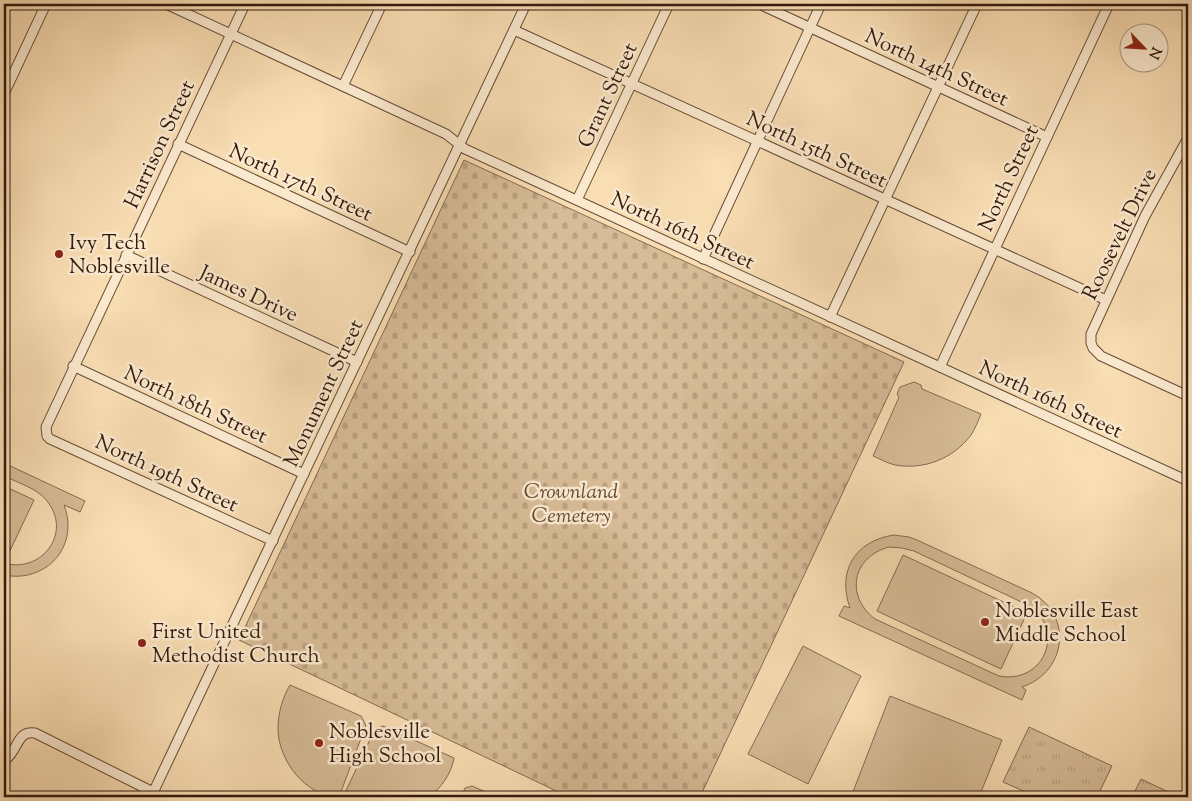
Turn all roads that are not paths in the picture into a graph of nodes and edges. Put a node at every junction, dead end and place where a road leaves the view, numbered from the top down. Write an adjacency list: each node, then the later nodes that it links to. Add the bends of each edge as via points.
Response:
1 (46, 4): 17 (street)
2 (166, 4): 13 (street, North 16th Street)
3 (245, 4): 13 (street, Harrison Street)
4 (382, 4): 15 (street)
5 (526, 4): 12 (street, Monument Street)
6 (669, 4): 14 (street, Grant Street)
7 (759, 4): 11 (street, North 14th Street)
8 (821, 4): 11 (street)
9 (976, 4): 16 (street)
10 (1108, 4): 18 (street, North Street)
11 (810, 28): 16 (street, North 14th Street); 20 (street)
12 (514, 30): 14 (street, North 15th Street); 22 (street, Monument Street)
13 (231, 34): 15 (street, North 16th Street); 21 (street, Harrison Street)
14 (632, 83): 20 (street, North 15th Street); 24 (street, Grant Street)
15 (343, 86): 22 (street, North 16th Street, via 446,134)
16 (938, 87): 18 (street, North 14th Street); 23 (street)
17 (4, 94)
18 (1047, 137): 25 (street, North Street)
19 (1188, 138): 29 (street, Roosevelt Drive, via 1145,216)
20 (757, 141): 23 (street, North 15th Street); 28 (street)
21 (178, 144): 26 (street, North 17th Street); 27 (street, Harrison Street)
22 (460, 145): 24 (street, North 16th Street); 26 (street, Monument Street)
23 (885, 199): 25 (street, North 15th Street); 30 (street)
24 (577, 200): 28 (street, North 16th Street)
25 (994, 249): 29 (street, North 15th Street); 33 (street, North Street)
26 (410, 252): 31 (street, Monument Street)
27 (126, 255): 31 (street, James Drive); 32 (street, Harrison Street)
28 (702, 259): 30 (street, North 16th Street)
29 (1106, 300): 34 (street, Roosevelt Drive, via 1091,334 1093,348 1101,356)
30 (830, 317): 33 (street, North 16th Street)
31 (357, 362): 36 (street, Monument Street)
32 (73, 366): 35 (street, Harrison Street, via 47,423); 36 (street, North 18th Street)
33 (940, 367): 37 (street, North 16th Street)
34 (1188, 396)
35 (47, 436): 38 (street, North 19th Street)
36 (304, 474): 38 (street, Monument Street)
37 (1188, 481)
38 (273, 541): 40 (street, Monument Street)
39 (4, 761): 40 (street, via 15,750 21,736 35,733)
40 (152, 795)

